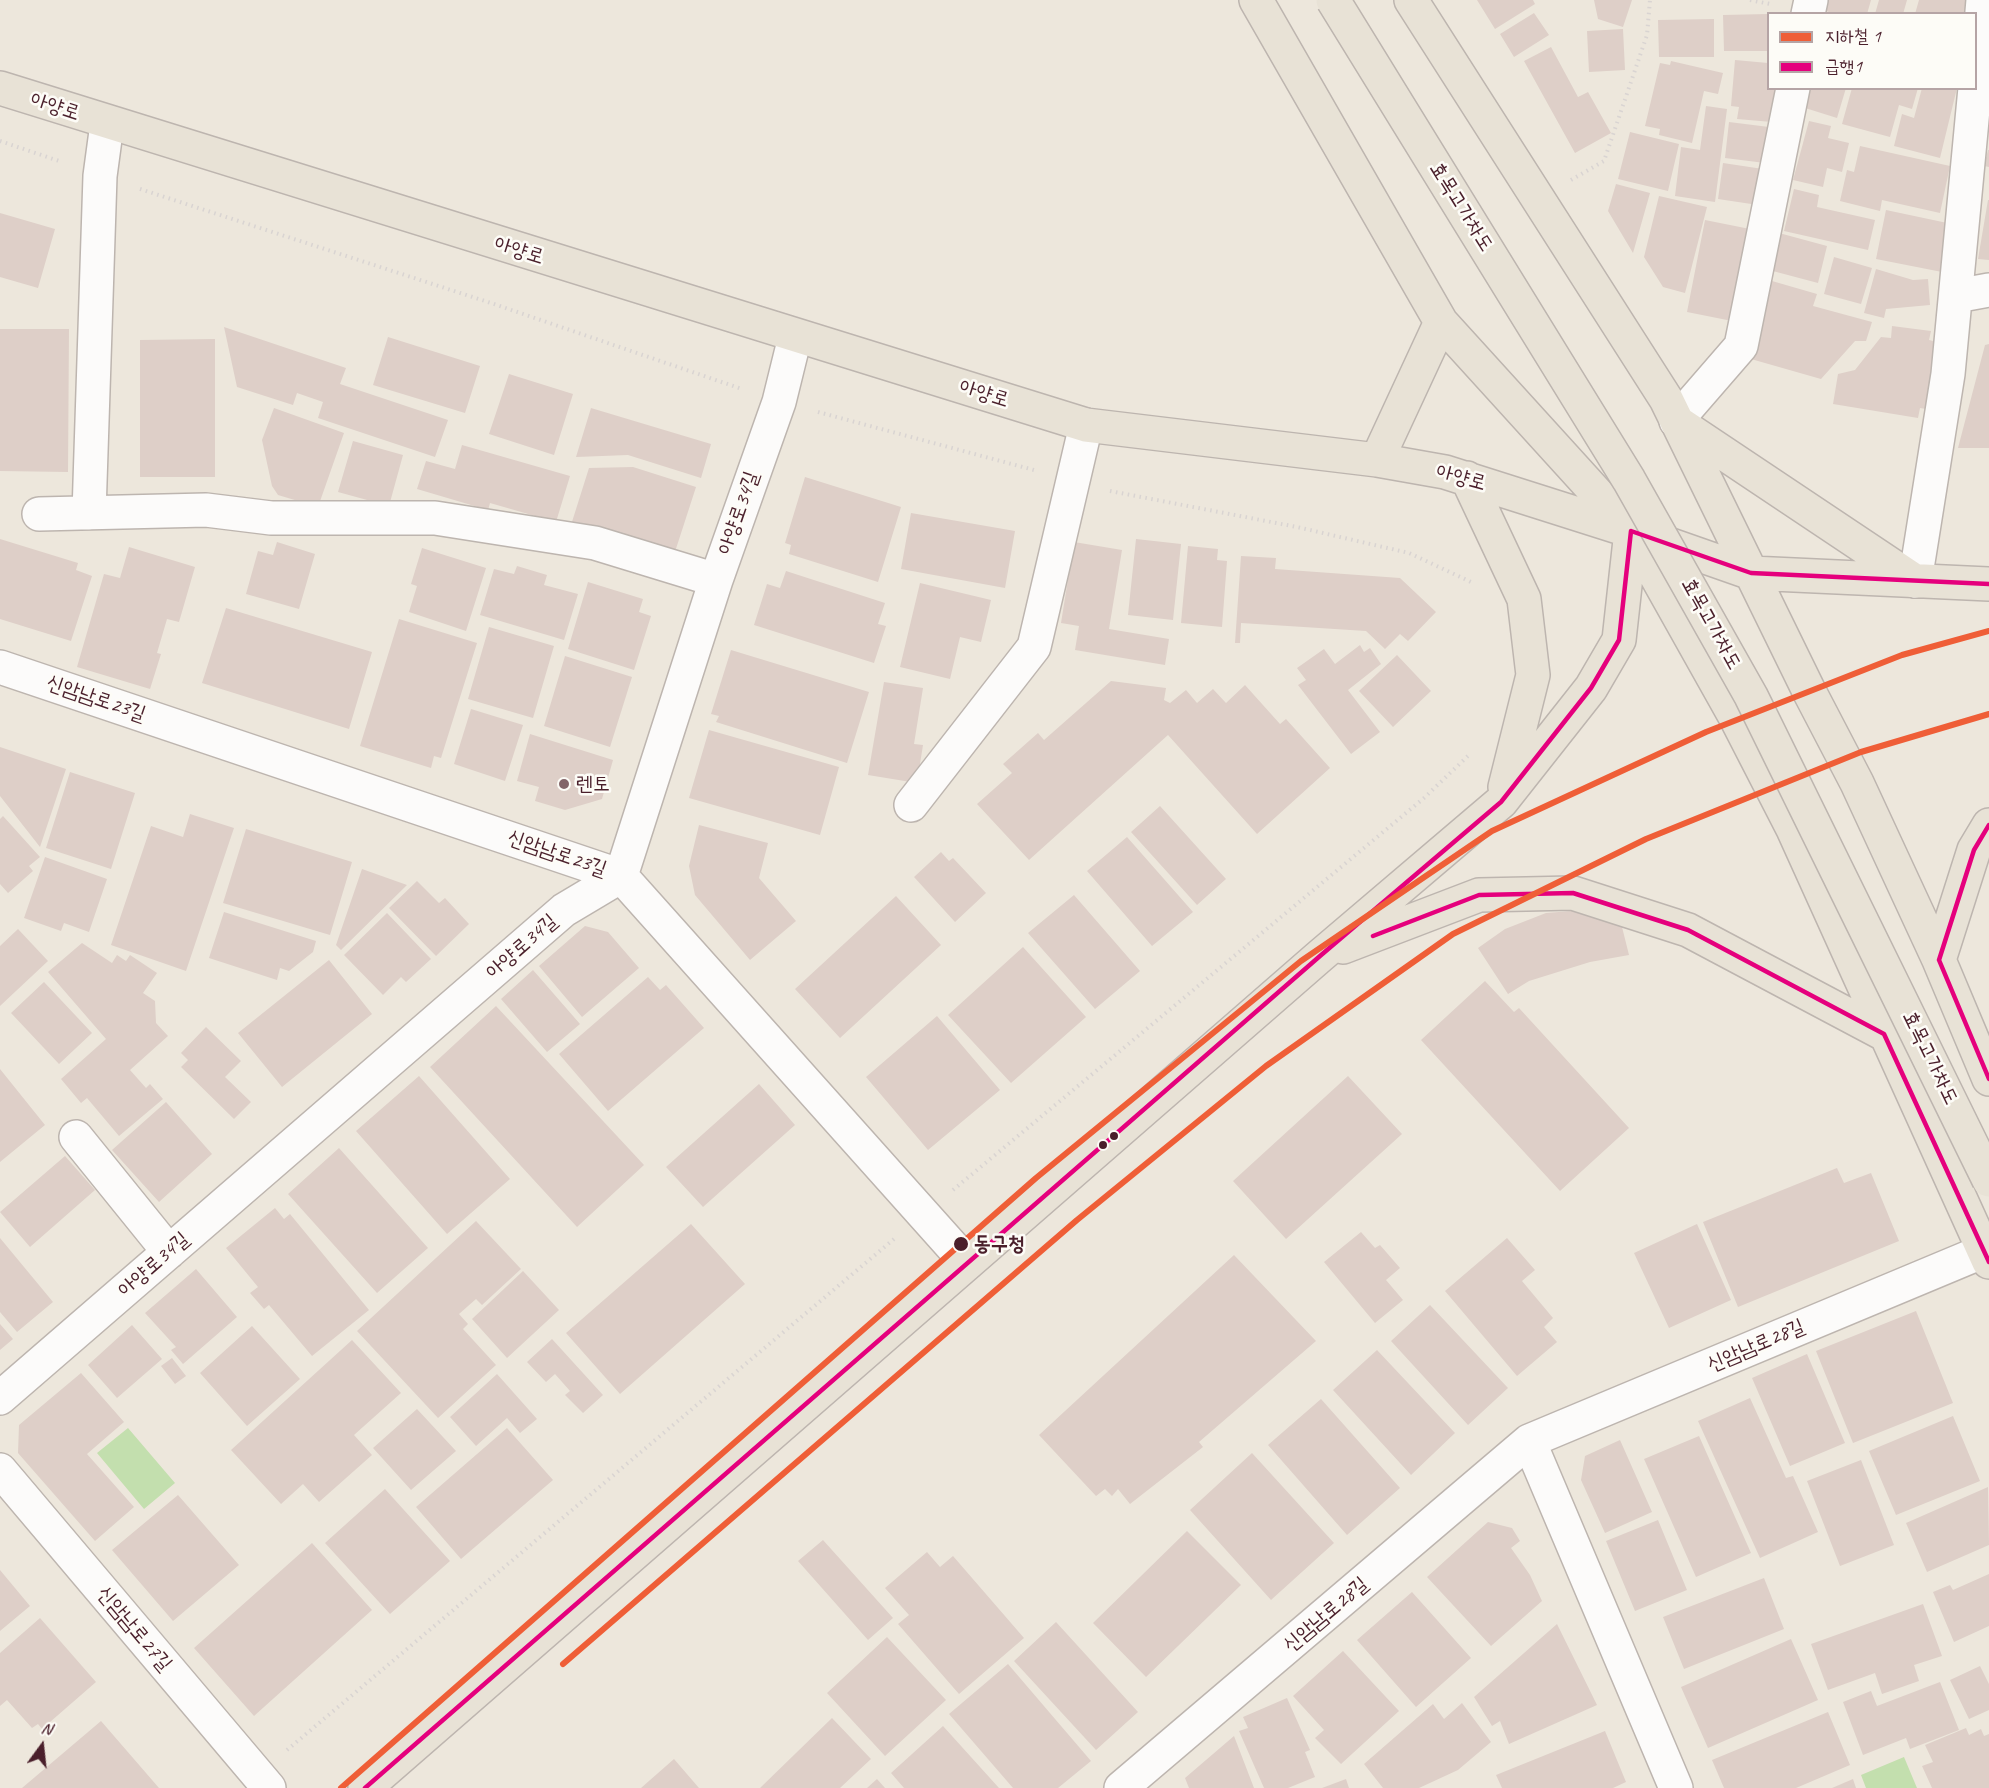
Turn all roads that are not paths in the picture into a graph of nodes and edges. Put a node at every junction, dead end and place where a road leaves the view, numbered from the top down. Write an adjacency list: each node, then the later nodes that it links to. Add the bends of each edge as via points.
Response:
1 (1333, 0): 35 (main road, 효목고가차도, bridge, via 1629,480 1745,686)
2 (1411, 0): 14 (main road)
3 (1983, 0): 5 (street)
4 (1271, 9): 12 (main road)
5 (1977, 70)
6 (0, 88): 9 (main road, 아양로)
7 (1793, 90): 14 (street, via 1741,346)
8 (1975, 90): 11 (street)
9 (107, 124): 13 (main road, 아양로); 18 (street, via 100,176)
10 (1989, 290): 11 (street)
11 (1956, 296): 23 (street, via 1948,374)
12 (1441, 321): 16 (main road); 20 (main road)
13 (795, 337): 15 (main road, 아양로); 22 (street, 아양로34길, via 778,402)
14 (1676, 421): 21 (main road); 23 (main road)
15 (1086, 425): 16 (main road, 아양로); 27 (street, via 1034,647)
16 (1377, 460): 17 (main road, 아양로)
17 (1467, 478): 20 (main road, 아양로); 26 (main road, via 1524,599 1533,675)
18 (89, 513): 19 (street); 22 (street, via 206,510 271,518 435,518 595,543)
19 (39, 514)
20 (1631, 531): 21 (main road, 아양로); 26 (main road, via 1619,640 1591,688); 32 (main road, via 1793,829)
21 (1751, 573): 23 (main road, 아양로); 31 (main road, via 1857,783)
22 (716, 580): 29 (street, 아양로34길)
23 (1915, 581): 24 (main road, 아양로)
24 (1989, 584)
25 (0, 667): 29 (street, 신암남로23길)
26 (1501, 802): 30 (main road)
27 (911, 805)
28 (1989, 825): 31 (main road, via 1974,850)
29 (621, 876): 36 (street, 아양로34길, via 564,910); 38 (street, 신암남로23길)
30 (1320, 956): 32 (main road, via 1479,895 1573,893 1688,930); 38 (main road)
31 (1939, 960): 33 (main road)
32 (1884, 1034): 37 (main road)
33 (1989, 1079)
34 (76, 1137): 36 (street)
35 (1989, 1180)
36 (169, 1252): 39 (street, 아양로34길)
37 (1987, 1257): 40 (street, 신암남로28길)
38 (968, 1263): 43 (main road)
39 (0, 1398)
40 (1529, 1441): 44 (street, 신암남로28길); 45 (street)
41 (0, 1470): 42 (street, 신암남로27길)
42 (263, 1781)
43 (365, 1788)
44 (1121, 1788)
45 (1676, 1788)

